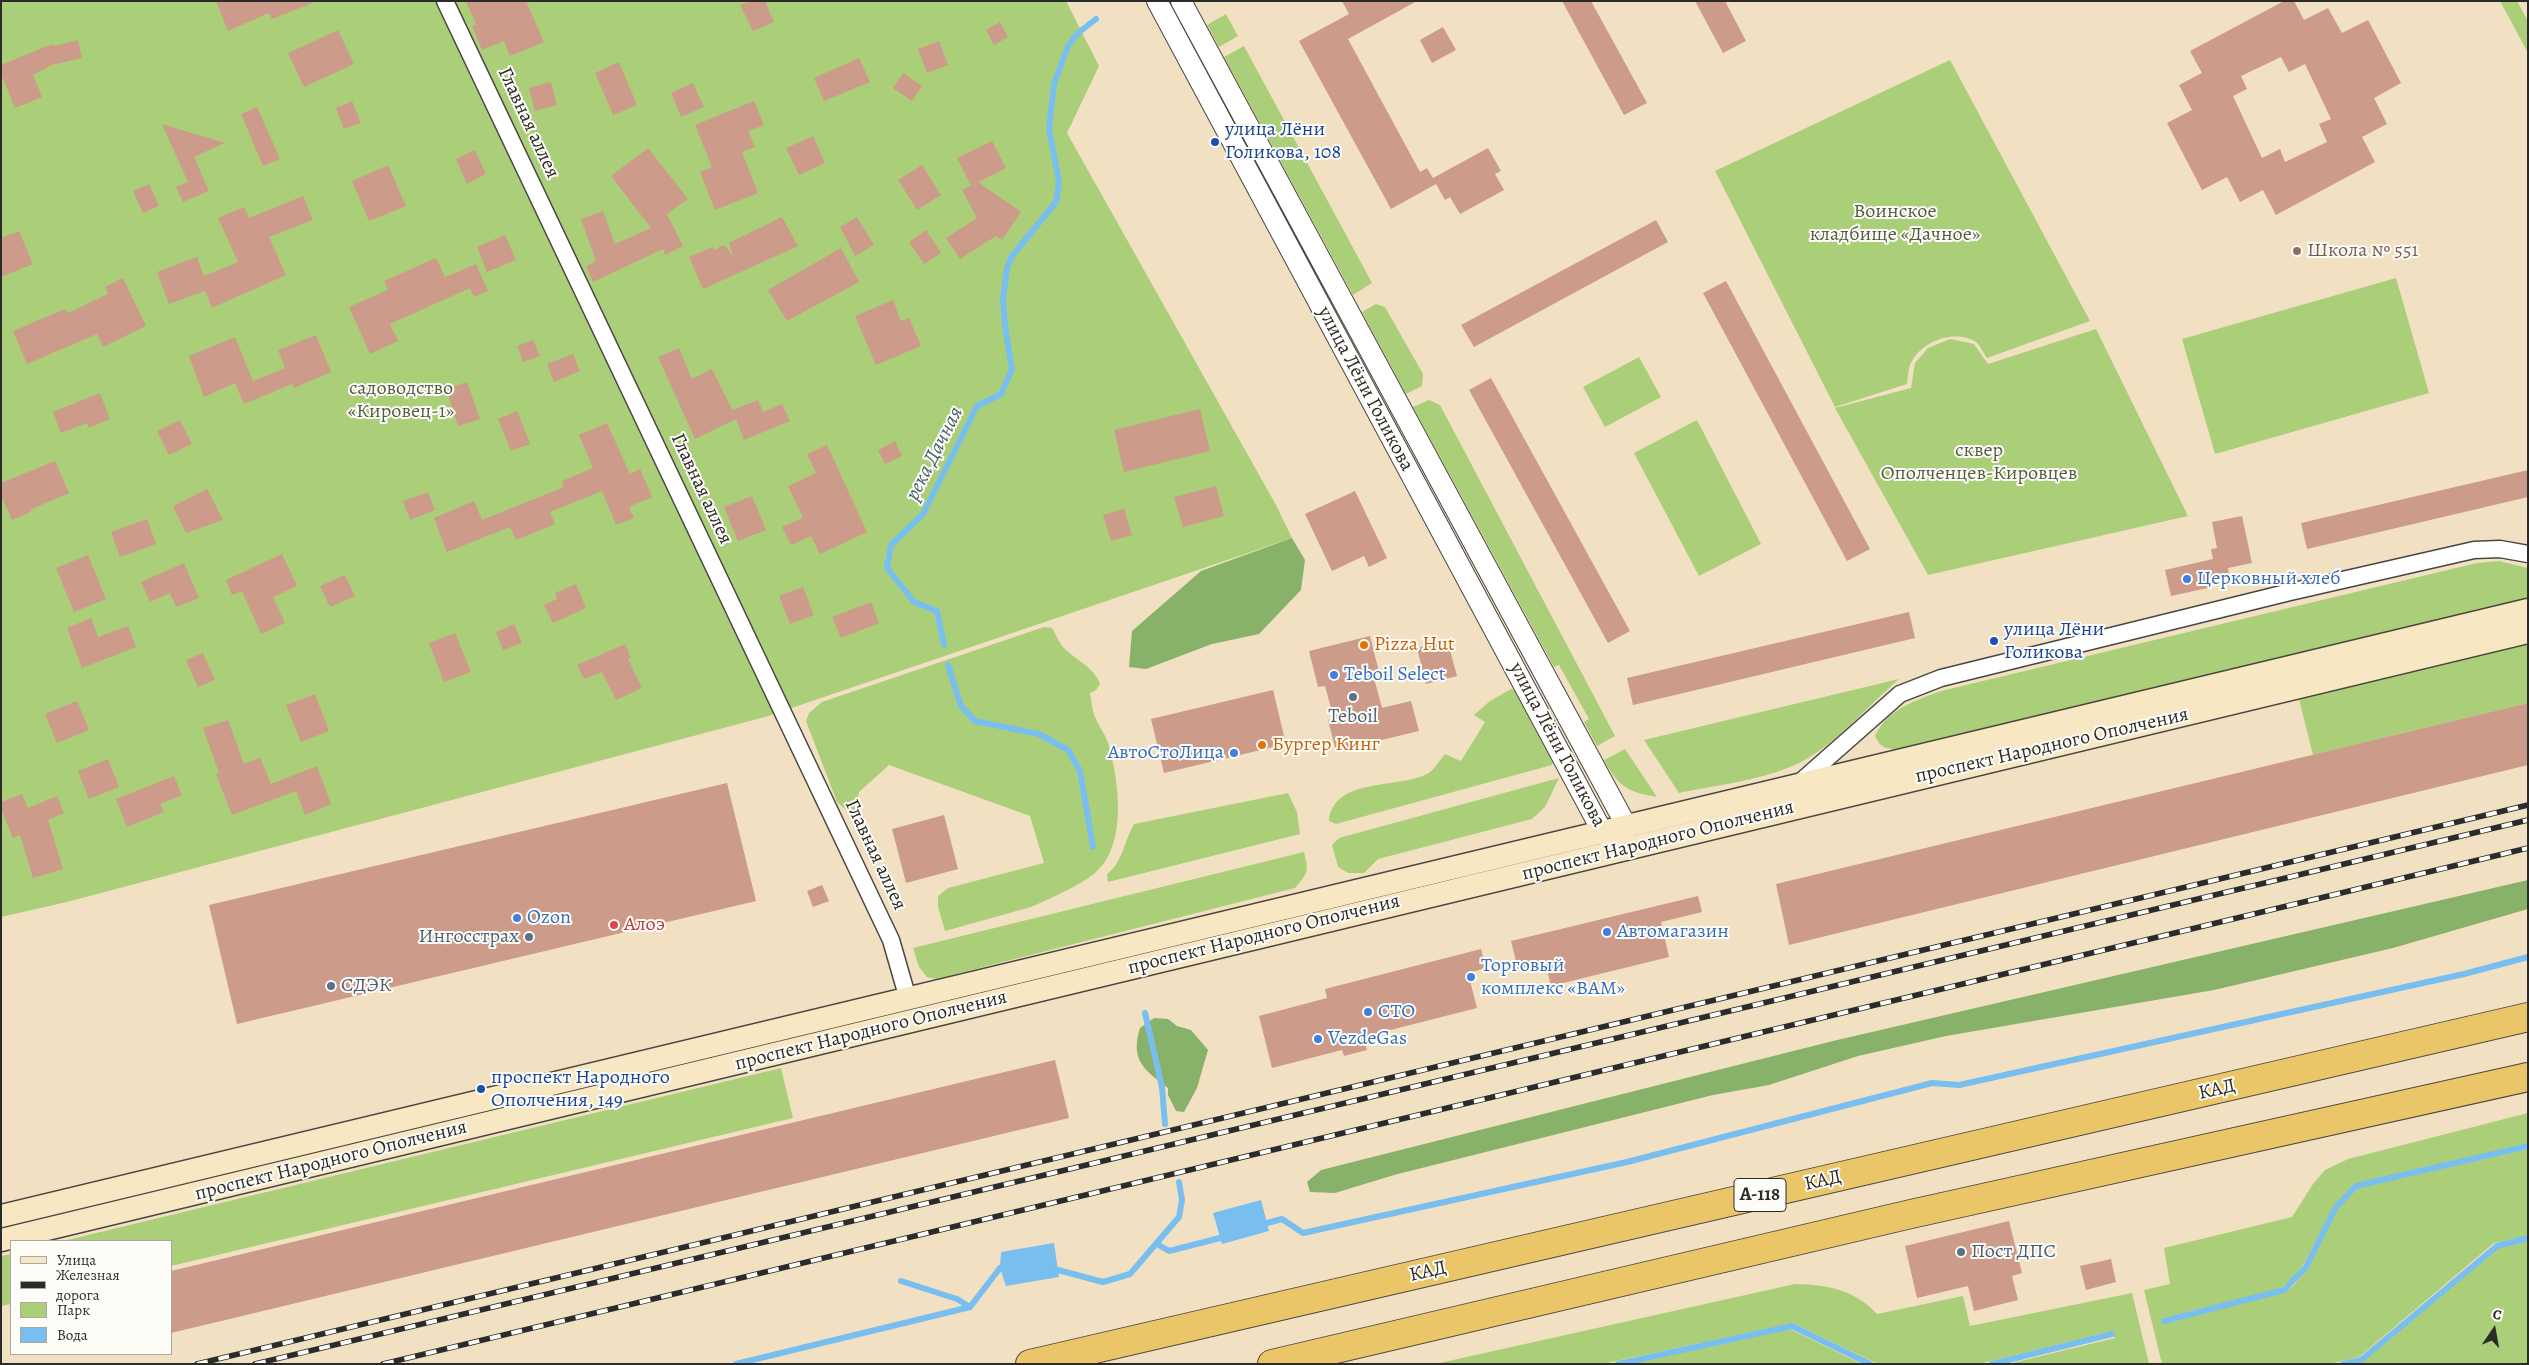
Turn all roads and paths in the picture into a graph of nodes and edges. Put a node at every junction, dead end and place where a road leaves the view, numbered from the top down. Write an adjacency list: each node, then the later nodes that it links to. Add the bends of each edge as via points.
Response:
1 (446, 1): 11 (street, Главная аллея, via 891,940)
2 (1157, 1): 9 (street, улица Лёни Голикова)
3 (1181, 1): 8 (street, улица Лёни Голикова)
4 (2528, 554): 7 (street, via 2500,549 2474,550 1941,678 1900,694)
5 (2528, 610): 7 (main road, проспект Народного Ополчения)
6 (2528, 632): 10 (main road, проспект Народного Ополчения)
7 (1797, 785): 8 (main road, проспект Народного Ополчения)
8 (1626, 825): 9 (main road, проспект Народного Ополчения); 10 (street, улица Лёни Голикова)
9 (1602, 831): 10 (street, улица Лёни Голикова); 11 (main road, проспект Народного Ополчения)
10 (1622, 850): 15 (main road, проспект Народного Ополчения)
11 (908, 999): 14 (main road, проспект Народного Ополчения)
12 (2528, 1017): 16 (highway, КАД / А-118)
13 (2528, 1077): 17 (highway, via 1911,1214)
14 (1, 1216)
15 (1, 1240)
16 (1030, 1364)
17 (1272, 1364)

